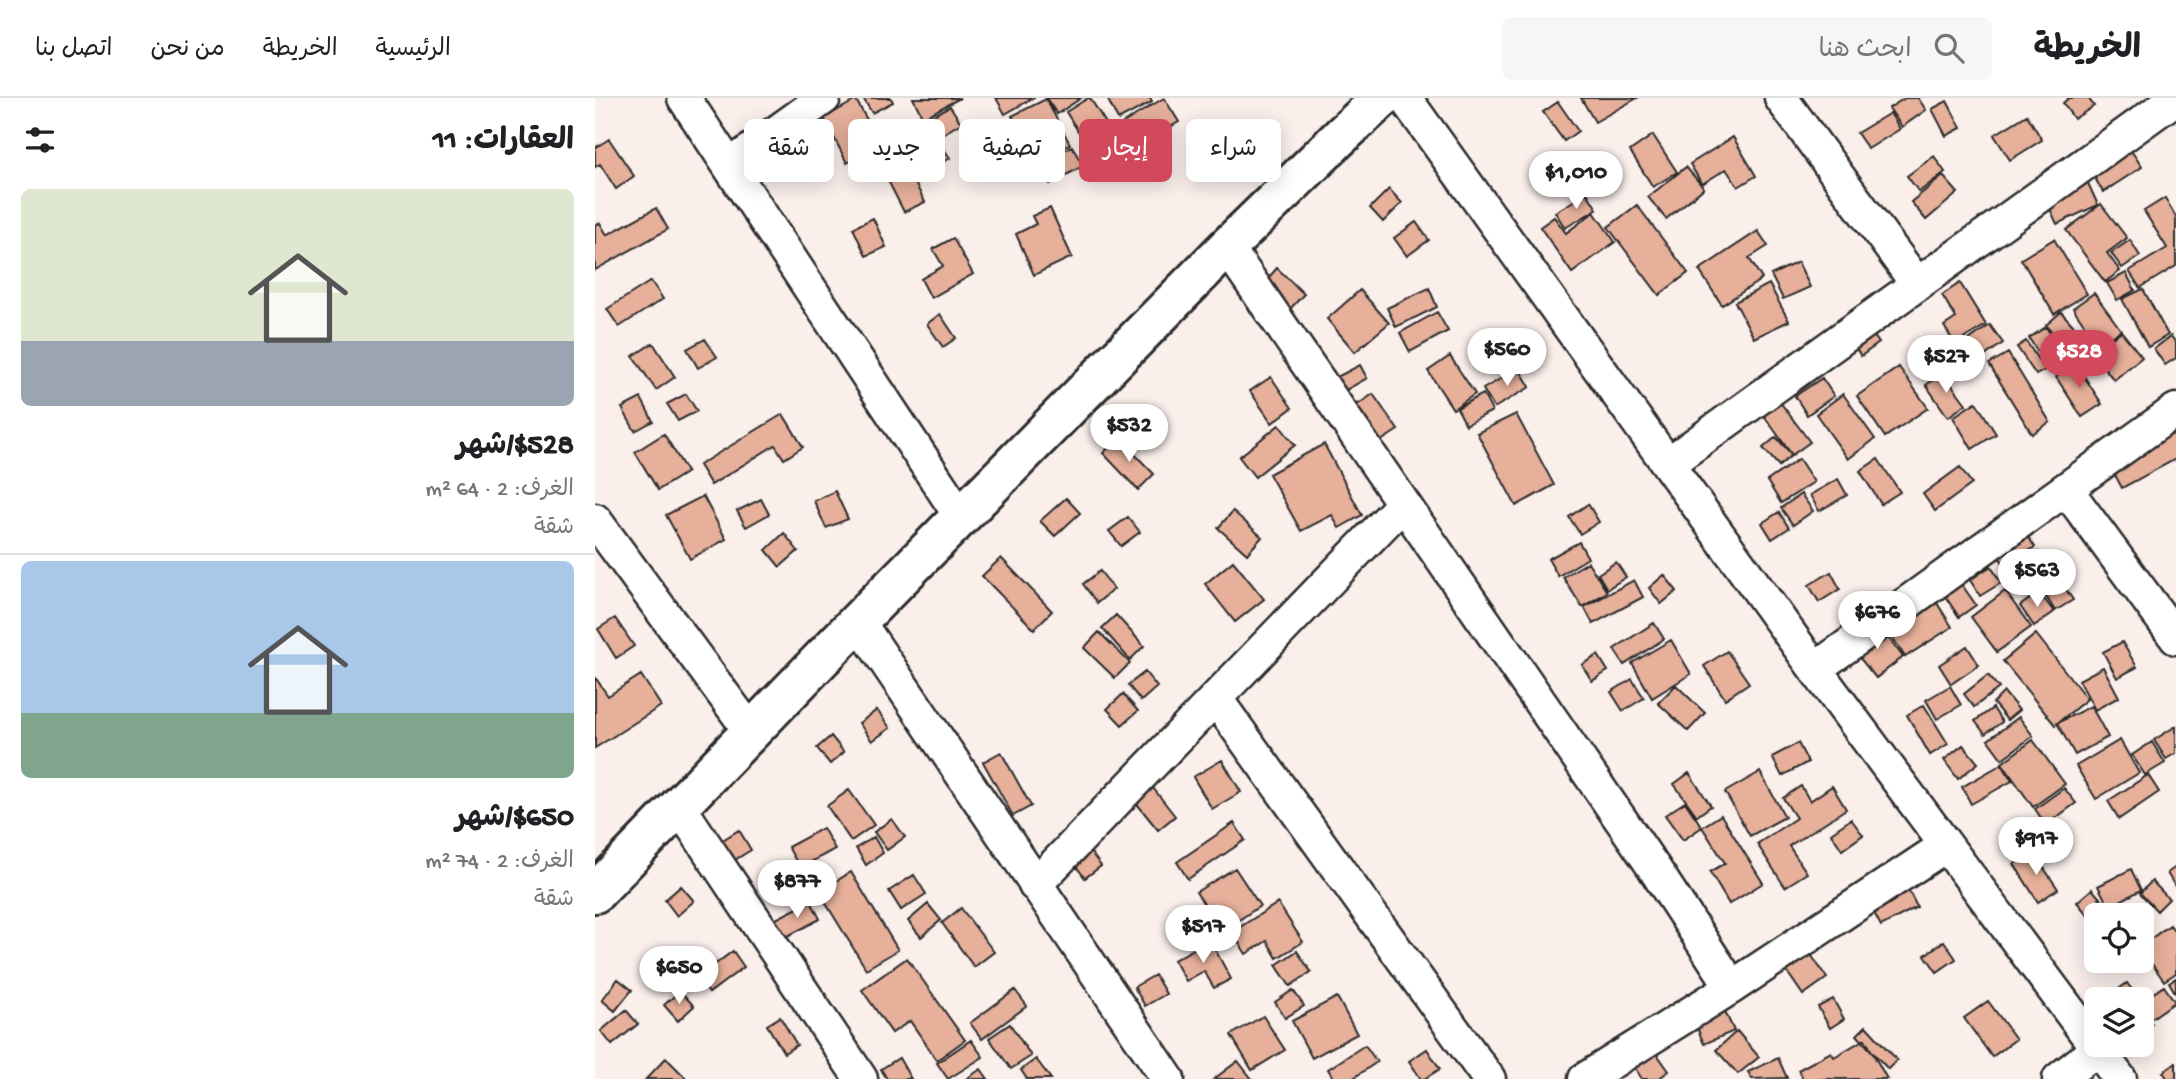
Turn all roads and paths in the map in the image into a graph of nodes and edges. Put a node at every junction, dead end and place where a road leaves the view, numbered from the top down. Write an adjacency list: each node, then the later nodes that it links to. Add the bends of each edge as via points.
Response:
1 (684, 98): 7 (street)
2 (824, 98): 7 (street)
3 (1383, 98): 8 (street)
4 (1405, 98): 11 (street)
5 (1781, 98): 9 (street)
6 (2176, 98): 9 (street)
7 (729, 166): 14 (street)
8 (1227, 247): 13 (street); 14 (street)
9 (1917, 284): 11 (street)
10 (2176, 410): 12 (street)
11 (1669, 463): 18 (street)
12 (2066, 489): 17 (street); 18 (street)
13 (1403, 504): 19 (street); 25 (street)
14 (961, 517): 16 (street)
15 (595, 520): 20 (street)
16 (858, 621): 20 (street); 23 (street)
17 (2176, 638)
18 (1815, 669): 22 (street)
19 (1216, 699): 23 (street); 31 (street)
20 (751, 732): 21 (street)
21 (679, 806): 24 (street); 29 (street)
22 (1945, 846): 25 (street); 26 (street)
23 (1035, 885): 30 (street)
24 (595, 893)
25 (1732, 987): 32 (street)
26 (2084, 1032)
27 (2087, 1057): 33 (street)
28 (2103, 1057): 34 (street)
29 (849, 1073)
30 (1168, 1079)
31 (1489, 1079)
32 (1585, 1079)
33 (2059, 1079)
34 (2120, 1079)

